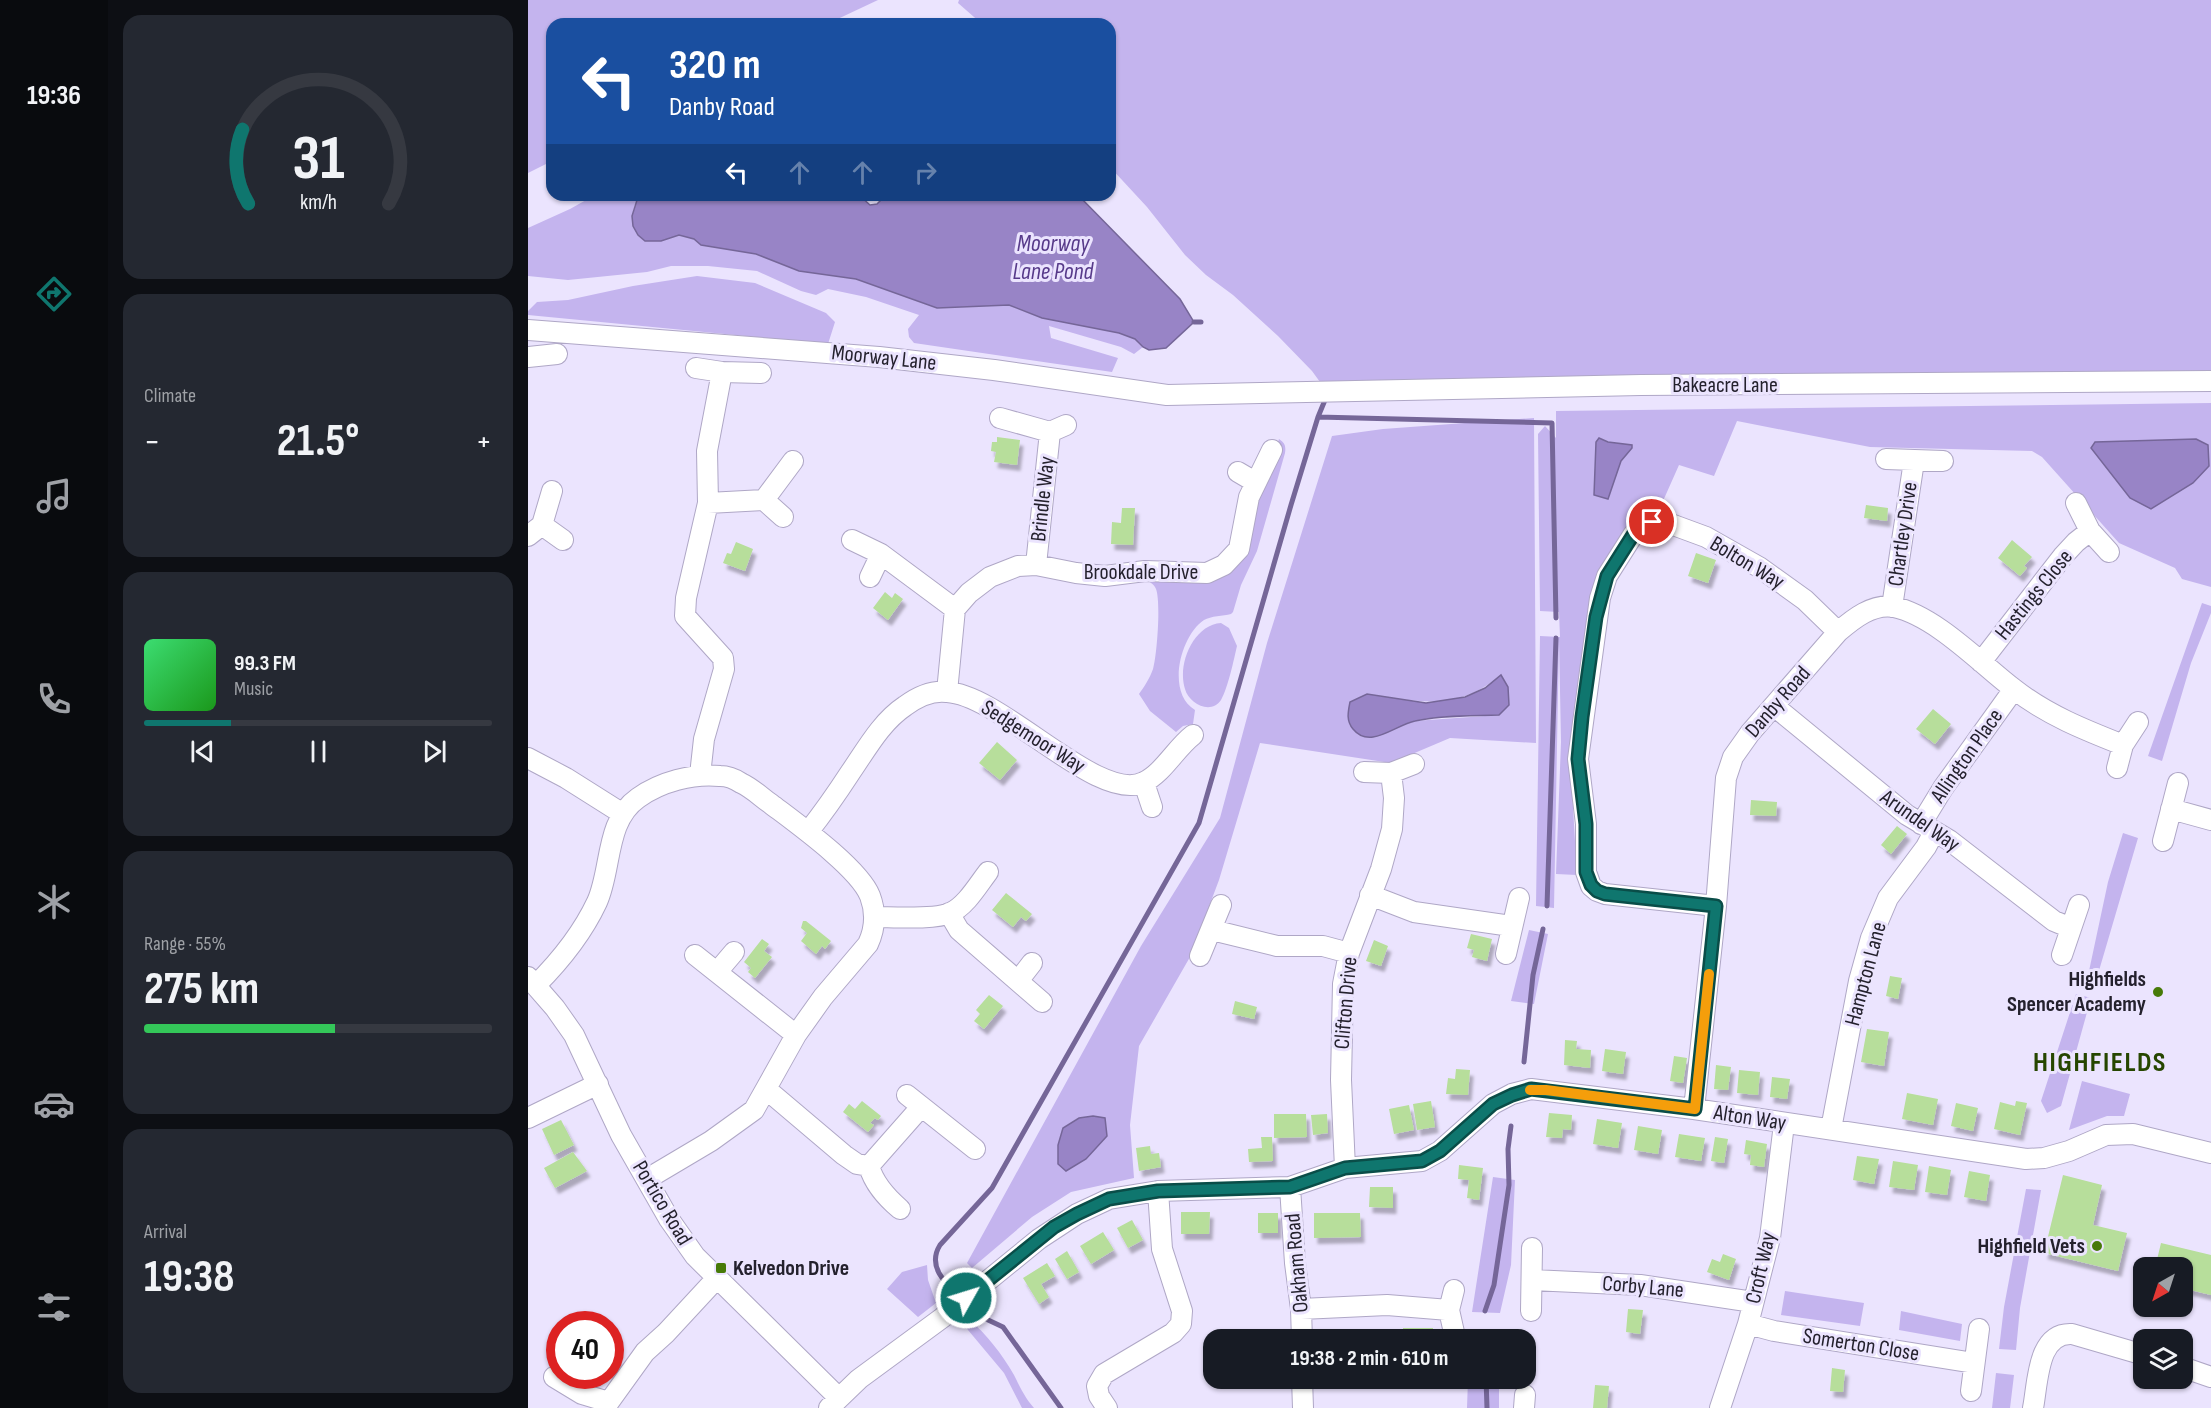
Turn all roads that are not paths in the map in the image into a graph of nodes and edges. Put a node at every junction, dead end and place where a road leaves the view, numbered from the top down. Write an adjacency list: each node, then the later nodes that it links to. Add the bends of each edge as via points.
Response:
1 (528, 330): 8 (street, Moorway Lane, via 879,357 994,369 1167,395)
2 (557, 354): 3 (street)
3 (528, 357)
4 (696, 368): 5 (street)
5 (722, 372): 6 (street); 19 (street, via 707,451)
6 (761, 373)
7 (2211, 381): 8 (street, Bakeacre Lane)
8 (1239, 393)
9 (1000, 417): 28 (street, Brindle Way, via 1058,428)
10 (1272, 450): 16 (street, Brookdale Drive)
11 (1886, 459): 13 (street)
12 (793, 461): 18 (street)
13 (1914, 461): 14 (street); 30 (street, Chartley Drive)
14 (1943, 461)
15 (1238, 472): 16 (street)
16 (1255, 482): 28 (street, Brookdale Drive, via 1239,549 1224,565 1207,573 1145,571 1105,576)
17 (552, 491): 22 (street)
18 (764, 500): 19 (street); 21 (street)
19 (708, 503): 45 (street, via 685,616 723,658 724,669 704,739)
20 (2076, 503): 23 (street, Hastings Close)
21 (783, 517)
22 (535, 531): 24 (street)
23 (2090, 531): 26 (street, Hastings Close); 33 (street, Hastings Close, via 2063,556)
24 (563, 540)
25 (852, 540): 27 (street)
26 (2109, 552)
27 (881, 554): 29 (street); 31 (street)
28 (1036, 565): 31 (street, Brookdale Drive, via 1018,566 990,577)
29 (870, 577)
30 (1892, 607): 32 (street, Danby Road, via 1871,610); 33 (street, via 1932,625)
31 (955, 609): 35 (street)
32 (1838, 632): 36 (street, Danby Road); 60 (street, Bolton Way, via 1804,600 1759,567 1706,537 1668,523 1643,524 1607,576 1596,617 1578,759 1586,824 1586,872 1591,885 1605,894)
33 (1981, 662): 34 (street)
34 (2014, 689): 39 (street, via 2042,709); 52 (street, Allington Place, via 1943,788)
35 (947, 692): 46 (street, Sedgemoor Way, via 970,698 1001,714 1101,778 1127,786); 53 (street, Sedgemoor Way, via 924,694 902,707 876,735)
36 (1774, 706): 52 (street, Arundel Way); 60 (street, Danby Road, via 1733,757 1726,778)
37 (2138, 722): 39 (street)
38 (1193, 735): 46 (street)
39 (2123, 745): 42 (street)
40 (528, 758): 50 (street)
41 (1414, 764): 44 (street)
42 (2117, 768)
43 (1364, 772): 44 (street)
44 (1390, 773): 56 (street, Clifton Drive, via 1394,798 1392,829)
45 (700, 775): 50 (street, via 664,784 637,798); 53 (street, via 743,783)
46 (1144, 783): 48 (street)
47 (2178, 783): 49 (street)
48 (1152, 807)
49 (2171, 810): 51 (street); 54 (street)
50 (623, 814): 74 (street, via 616,827 598,901 569,951)
51 (2211, 820)
52 (1928, 828): 64 (street, Arundel Way, via 2054,921); 83 (street, Hampton Lane, via 1926,847 1888,898 1871,938)
53 (808, 832): 62 (street, via 859,878 870,896)
54 (2163, 841)
55 (988, 872): 61 (street)
56 (1371, 895): 63 (street, via 1414,912); 67 (street, Clifton Drive)
57 (1519, 898): 63 (street)
58 (1221, 905): 65 (street)
59 (2079, 905): 64 (street)
60 (1716, 906): 80 (street, Danby Road)
61 (949, 914): 62 (street); 75 (street, via 960,930)
62 (874, 917): 77 (street, via 868,944)
63 (1511, 926): 68 (street)
64 (2071, 928): 70 (street)
65 (1212, 930): 67 (street, via 1277,946 1323,946); 71 (street)
66 (734, 952): 73 (street)
67 (1349, 953): 87 (street, Clifton Drive, via 1343,984 1341,1070)
68 (1506, 954)
69 (695, 955): 73 (street)
70 (2062, 955)
71 (1200, 956)
72 (1032, 963): 75 (street)
73 (717, 972): 77 (street)
74 (532, 981): 78 (street, Portico Road, via 574,1035)
75 (1018, 981): 76 (street)
76 (1042, 1002)
77 (796, 1035): 79 (street)
78 (598, 1084): 81 (street); 88 (street, Portico Road)
79 (766, 1089): 86 (street, via 844,1155); 88 (street, via 754,1110 736,1125)
80 (1695, 1109): 82 (street, Alton Way); 87 (street, Alton Way, via 1531,1089 1493,1104 1440,1151 1422,1161)
81 (528, 1118)
82 (1784, 1124): 83 (street, Alton Way); 96 (street, Croft Way, via 1770,1238)
83 (1831, 1129): 85 (street, Alton Way, via 2033,1159 2069,1151 2106,1135 2124,1134)
84 (975, 1149): 86 (street, via 914,1101)
85 (2211, 1153)
86 (869, 1166): 91 (street, via 885,1197)
87 (1345, 1168): 89 (street, Alton Way)
88 (647, 1179): 93 (street, Portico Road, via 683,1240)
89 (1290, 1187): 90 (street, Alton Way); 97 (street, Oakham Road)
90 (1158, 1191): 111 (street, Alton Way, via 1109,1199 1077,1214 1039,1239); 113 (street, via 1162,1249 1182,1311 1181,1324 1173,1333 1104,1374 1097,1386)
91 (900, 1209)
92 (1532, 1248): 94 (street)
93 (716, 1279): 111 (street, Portico Road, via 813,1371); 112 (street, via 645,1352)
94 (1532, 1280): 96 (street, Corby Lane, via 1640,1285); 99 (street)
95 (1454, 1290): 98 (street)
96 (1753, 1302): 100 (street, Croft Way)
97 (1301, 1309): 98 (street, via 1387,1305); 101 (street, Oakham Road)
98 (1449, 1310): 102 (street)
99 (1531, 1311)
100 (1748, 1324): 105 (street, Somerton Close); 115 (street, Croft Way)
101 (1302, 1329)
102 (1453, 1329)
103 (1979, 1329): 105 (street)
104 (2133, 1352): 116 (street, via 2072,1334 2054,1338 2046,1346)
105 (1974, 1363): 110 (street)
106 (2193, 1371): 107 (street)
107 (2211, 1377)
108 (574, 1389): 112 (street)
109 (1302, 1389): 114 (street)
110 (1971, 1391)
111 (834, 1403)
112 (610, 1405)
113 (1107, 1408)
114 (1302, 1408)
115 (1720, 1408)
116 (2033, 1408)

